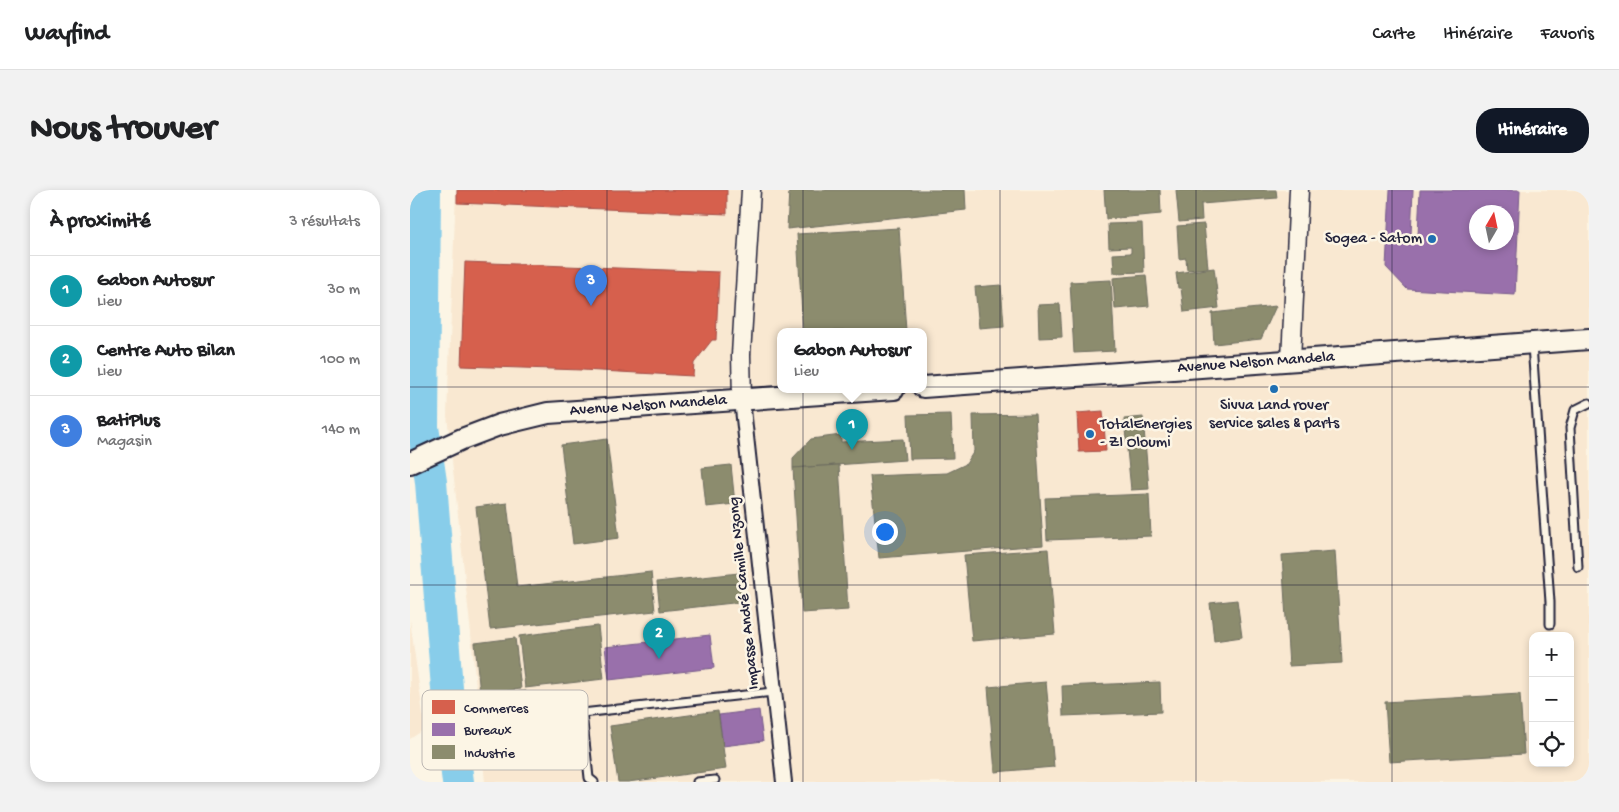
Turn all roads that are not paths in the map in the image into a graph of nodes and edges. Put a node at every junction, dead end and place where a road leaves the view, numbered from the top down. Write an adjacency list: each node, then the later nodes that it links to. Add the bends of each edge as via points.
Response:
1 (751, 190): 8 (street, via 741,356)
2 (1299, 190): 5 (street)
3 (1589, 339): 4 (main road, Avenue Nelson Mandela)
4 (1532, 342): 5 (main road, Avenue Nelson Mandela); 12 (lane)
5 (1291, 360): 6 (main road, Avenue Nelson Mandela)
6 (927, 387)
7 (839, 393): 8 (main road, Avenue Nelson Mandela)
8 (742, 400): 10 (main road, Avenue Nelson Mandela, via 548,413 462,438); 13 (street, Impasse André Camille Nzong)
9 (1589, 403): 11 (lane, via 1575,410 1570,428)
10 (410, 463)
11 (1578, 567)
12 (1550, 624)
13 (774, 692): 14 (lane); 19 (street, Impasse André Camille Nzong)
14 (588, 712)
15 (588, 769): 17 (lane, via 589,778)
16 (715, 780): 18 (lane)
17 (594, 782)
18 (697, 782)
19 (784, 782)

